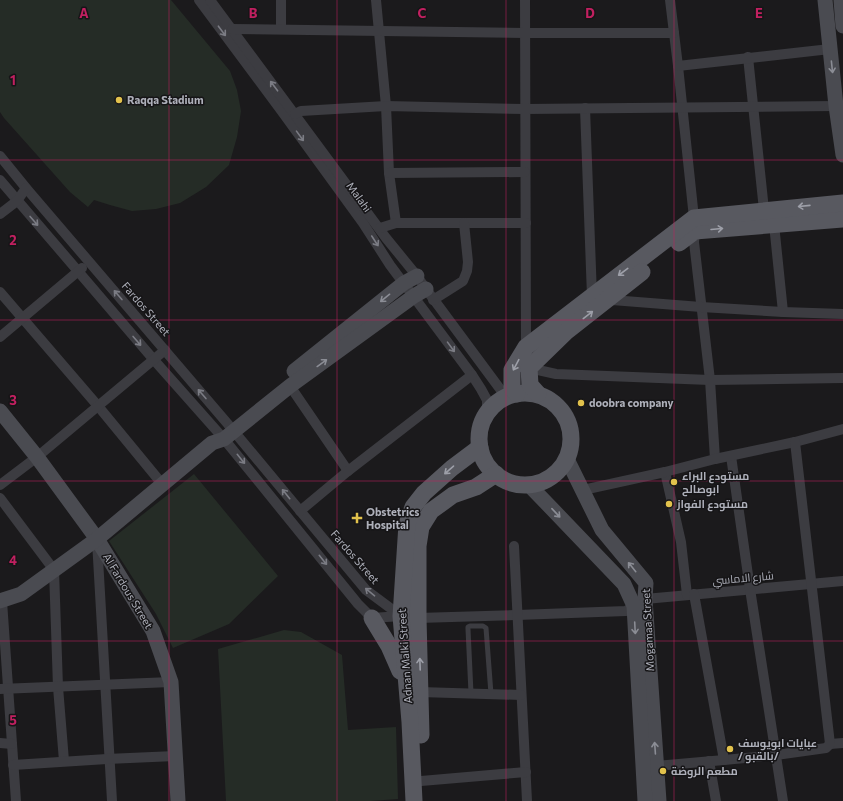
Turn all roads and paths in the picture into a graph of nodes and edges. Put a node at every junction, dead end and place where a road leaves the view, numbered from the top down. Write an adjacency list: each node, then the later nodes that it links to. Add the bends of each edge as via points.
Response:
1 (199, 0): 43 (street, Malahi, one-way to 43, via 363,223 390,265)
2 (210, 0): 10 (street, Malahi)
3 (281, 0): 11 (street)
4 (376, 0): 12 (street)
5 (524, 0): 13 (street)
6 (670, 0): 14 (street)
7 (825, 0): 15 (main road)
8 (842, 2): 9 (main road)
9 (843, 26)
10 (232, 29): 11 (street); 24 (street, Malahi, one-way to 10)
11 (281, 29): 12 (street)
12 (378, 31): 13 (street); 18 (street)
13 (524, 33): 14 (street); 23 (street)
14 (674, 33): 17 (street)
15 (830, 49): 16 (street); 19 (main road, one-way to 19)
16 (748, 57): 17 (street); 21 (street)
17 (678, 66): 20 (street)
18 (386, 106): 23 (street); 24 (street); 28 (street)
19 (836, 106): 21 (street); 25 (main road)
20 (682, 107): 21 (street); 22 (street); 39 (street)
21 (754, 107): 34 (street)
22 (585, 108): 23 (street); 46 (street)
23 (525, 109): 27 (street)
24 (295, 114): 40 (street, Malahi)
25 (843, 155)
26 (0, 156): 30 (street, Fardos Street)
27 (526, 172): 28 (street); 38 (street)
28 (389, 173): 36 (street)
29 (0, 180): 31 (street, Fardos Street)
30 (26, 188): 31 (street); 41 (street, Fardos Street)
31 (17, 201): 33 (street); 42 (street, Fardos Street, one-way to 42)
32 (843, 203): 34 (main road, one-way to 34)
33 (0, 214)
34 (769, 217): 35 (main road); 39 (main road); 48 (street)
35 (843, 219)
36 (396, 223): 37 (street); 40 (street)
37 (464, 223): 38 (street); 45 (street, via 468,262 463,280)
38 (526, 223): 53 (street)
39 (694, 224): 46 (main road); 47 (street)
40 (380, 228): 43 (street, Malahi)
41 (89, 261): 42 (street); 54 (street, Fardos Street, one-way to 41)
42 (78, 272): 50 (street); 55 (street, Fardos Street, one-way to 55)
43 (411, 279): 45 (street, Malahi); 45 (street, Malahi); 67 (main road, one-way to 67, via 247,409)
44 (0, 292): 50 (street)
45 (424, 295): 57 (street, Malahi, one-way to 57); 60 (main road, one-way to 45); 62 (street, Malahi)
46 (598, 299): 47 (street); 51 (main road)
47 (701, 307): 48 (street); 59 (street)
48 (783, 312): 49 (street)
49 (843, 314)
50 (22, 318): 52 (street); 63 (street)
51 (563, 326): 53 (main road); 56 (main road)
52 (0, 337)
53 (526, 347): 62 (main road, one-way to 62, via 512,370)
54 (165, 350): 55 (street); 67 (street, Fardos Street, one-way to 54)
55 (154, 360): 63 (street); 67 (street, Fardos Street)
56 (529, 368): 59 (street, via 556,374); 61 (main road, via 530,385)
57 (472, 374): 65 (street, Malahi, via 487,400); 74 (street)
58 (843, 378): 59 (street)
59 (710, 380): 73 (street)
60 (290, 386): 67 (main road, via 244,423); 74 (street)
61 (538, 394): 62 (main road); 72 (main road, via 552,401 568,421 571,446)
62 (511, 396): 65 (main road, via 496,404)
63 (98, 406): 71 (street); 79 (street)
64 (0, 412): 71 (main road, Al Fardous Street)
65 (487, 414): 69 (main road, via 482,424)
66 (843, 429): 68 (street)
67 (223, 433): 79 (main road); 82 (street, Fardos Street, one-way to 67); 94 (street, Fardos Street, one-way to 94, via 358,604)
68 (796, 442): 70 (street); 87 (street)
69 (480, 447): 76 (main road, via 489,467); 93 (main road, Adnan Malki Street, one-way to 93, via 424,493 413,507 407,524)
70 (730, 456): 73 (street); 88 (street)
71 (37, 457): 78 (street); 83 (main road, Al Fardous Street)
72 (567, 459): 77 (main road, via 552,477); 80 (main road, Mogamaa Street)
73 (715, 459): 75 (street)
74 (348, 471): 82 (street)
75 (665, 472): 80 (street); 89 (street)
76 (496, 474): 77 (main road, via 518,484); 95 (main road, Adnan Malki Street, via 476,487 453,495 436,507 421,527 418,546)
77 (530, 484): 91 (main road, Mogamaa Street, one-way to 91)
78 (0, 485)
79 (163, 485): 83 (main road)
80 (583, 490): 91 (main road, Mogamaa Street, one-way to 80, via 646,583 602,530)
81 (0, 498): 85 (street)
82 (300, 511): 93 (street, Fardos Street, one-way to 82, via 366,590)
83 (97, 539): 85 (main road); 96 (main road, Al Fardous Street, via 153,631); 97 (street)
84 (514, 546): 92 (street)
85 (54, 570): 90 (main road, via 20,594); 98 (street)
86 (843, 580): 87 (street, شارع الاماسي)
87 (811, 584): 88 (street, شارع الاماسي); 107 (street)
88 (750, 589): 89 (street, شارع الاماسي); 108 (street)
89 (690, 595): 91 (street, شارع الاماسي); 111 (street)
90 (1, 600): 99 (street)
91 (639, 603): 92 (street, شارع الاماسي, via 626,611); 115 (main road, Mogamaa Street, one-way to 91); 124 (main road, Mogamaa Street, one-way to 124)
92 (517, 615): 95 (street, شارع الاماسي); 103 (street)
93 (401, 616): 94 (street); 95 (street, شارع الاماسي); 100 (main road, Adnan Malki Street)
94 (372, 618): 100 (main road)
95 (418, 618): 100 (main road, Adnan Malki Street, one-way to 95)
96 (171, 682): 97 (street); 109 (main road, Al Fardous Street)
97 (106, 684): 98 (street); 110 (street)
98 (58, 687): 99 (street); 112 (street)
99 (4, 688): 106 (street)
100 (413, 688): 101 (street); 117 (main road, Adnan Malki Street, via 410,722)
101 (471, 694): 102 (street); 102 (lane, via 468,629 470,626 486,628)
102 (491, 694): 103 (street)
103 (521, 695): 116 (street)
104 (0, 743): 106 (street)
105 (843, 743): 107 (street)
106 (12, 744): 114 (street)
107 (830, 744): 108 (street, via 826,748)
108 (776, 755): 111 (street); 127 (street)
109 (175, 756): 110 (street); 120 (main road, Al Fardous Street)
110 (110, 758): 112 (street); 119 (street)
111 (724, 760): 113 (street)
112 (64, 761): 114 (street)
113 (708, 761): 115 (street); 126 (street)
114 (13, 765): 118 (street)
115 (656, 766): 125 (main road, Mogamaa Street)
116 (526, 772): 117 (street); 123 (street)
117 (417, 781): 121 (main road, Adnan Malki Street); 122 (main road, Adnan Malki Street)
118 (16, 801)
119 (112, 801)
120 (178, 801)
121 (414, 801)
122 (422, 801)
123 (527, 801)
124 (645, 801)
125 (659, 801)
126 (716, 801)
127 (783, 801)

